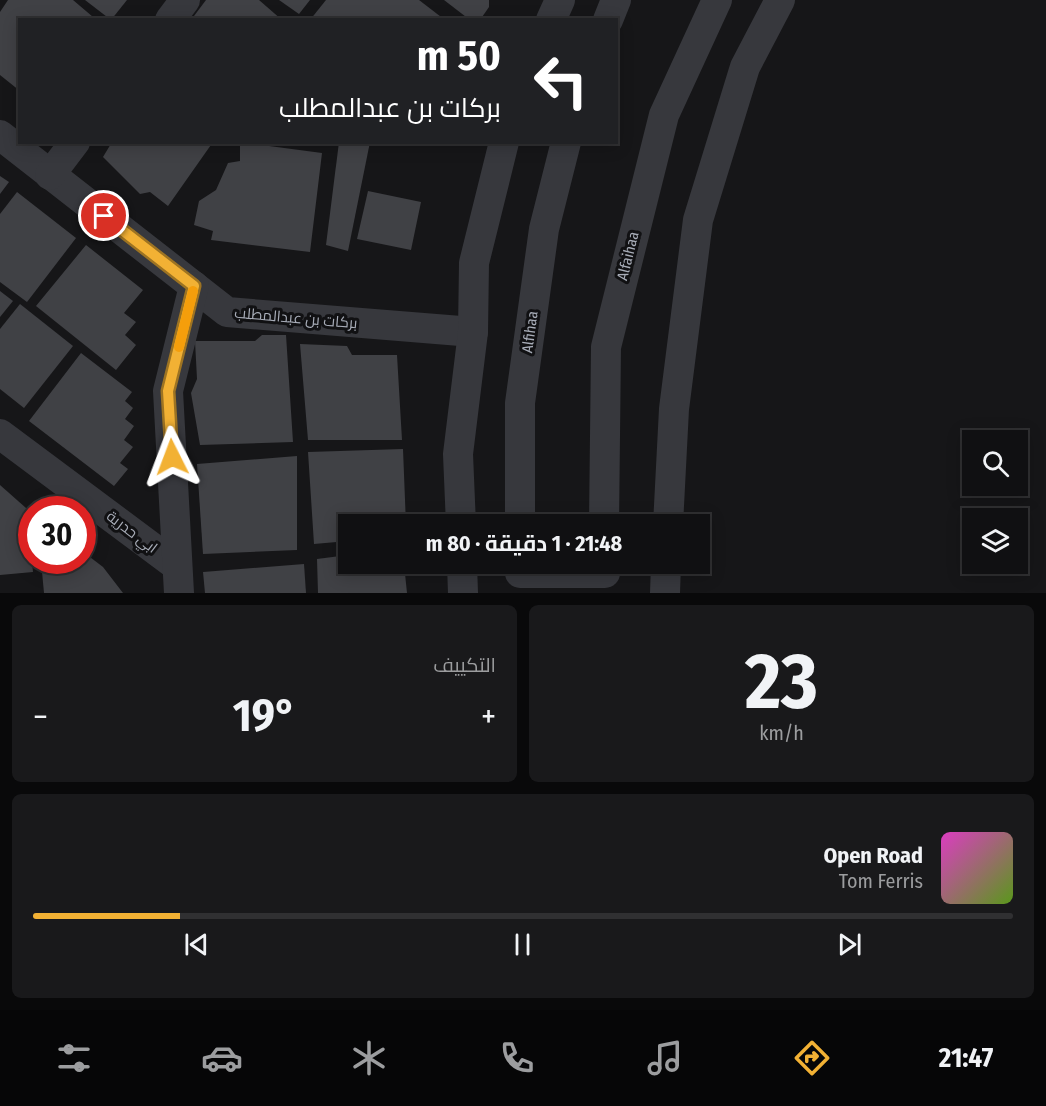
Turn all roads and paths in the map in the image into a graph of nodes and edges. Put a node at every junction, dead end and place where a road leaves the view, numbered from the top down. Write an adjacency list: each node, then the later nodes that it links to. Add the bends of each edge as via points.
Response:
1 (185, 0): 5 (street)
2 (616, 0): 6 (street)
3 (717, 0): 17 (street, Alfaihaa, via 664,115 606,346)
4 (780, 0): 18 (street, via 744,67 698,220 674,409)
5 (172, 18)
6 (609, 18)
7 (0, 135): 11 (street, بركات بن عبدالمطلب)
8 (73, 144): 11 (street)
9 (504, 144): 13 (street, via 474,263)
10 (565, 144): 16 (street, Alfihaa, via 544,229 520,403)
11 (50, 175): 12 (street, بركات بن عبدالمطلب)
12 (194, 286): 13 (street, بركات بن عبدالمطلب, via 227,312); 23 (street, via 168,391)
13 (473, 332): 15 (street, via 458,454)
14 (0, 434): 23 (street, ابي حدرية)
15 (461, 514)
16 (520, 514)
17 (604, 514)
18 (669, 514)
19 (462, 574): 24 (street)
20 (666, 574): 25 (street)
21 (605, 576): 22 (street)
22 (520, 577)
23 (178, 579)
24 (463, 593)
25 (665, 593)

